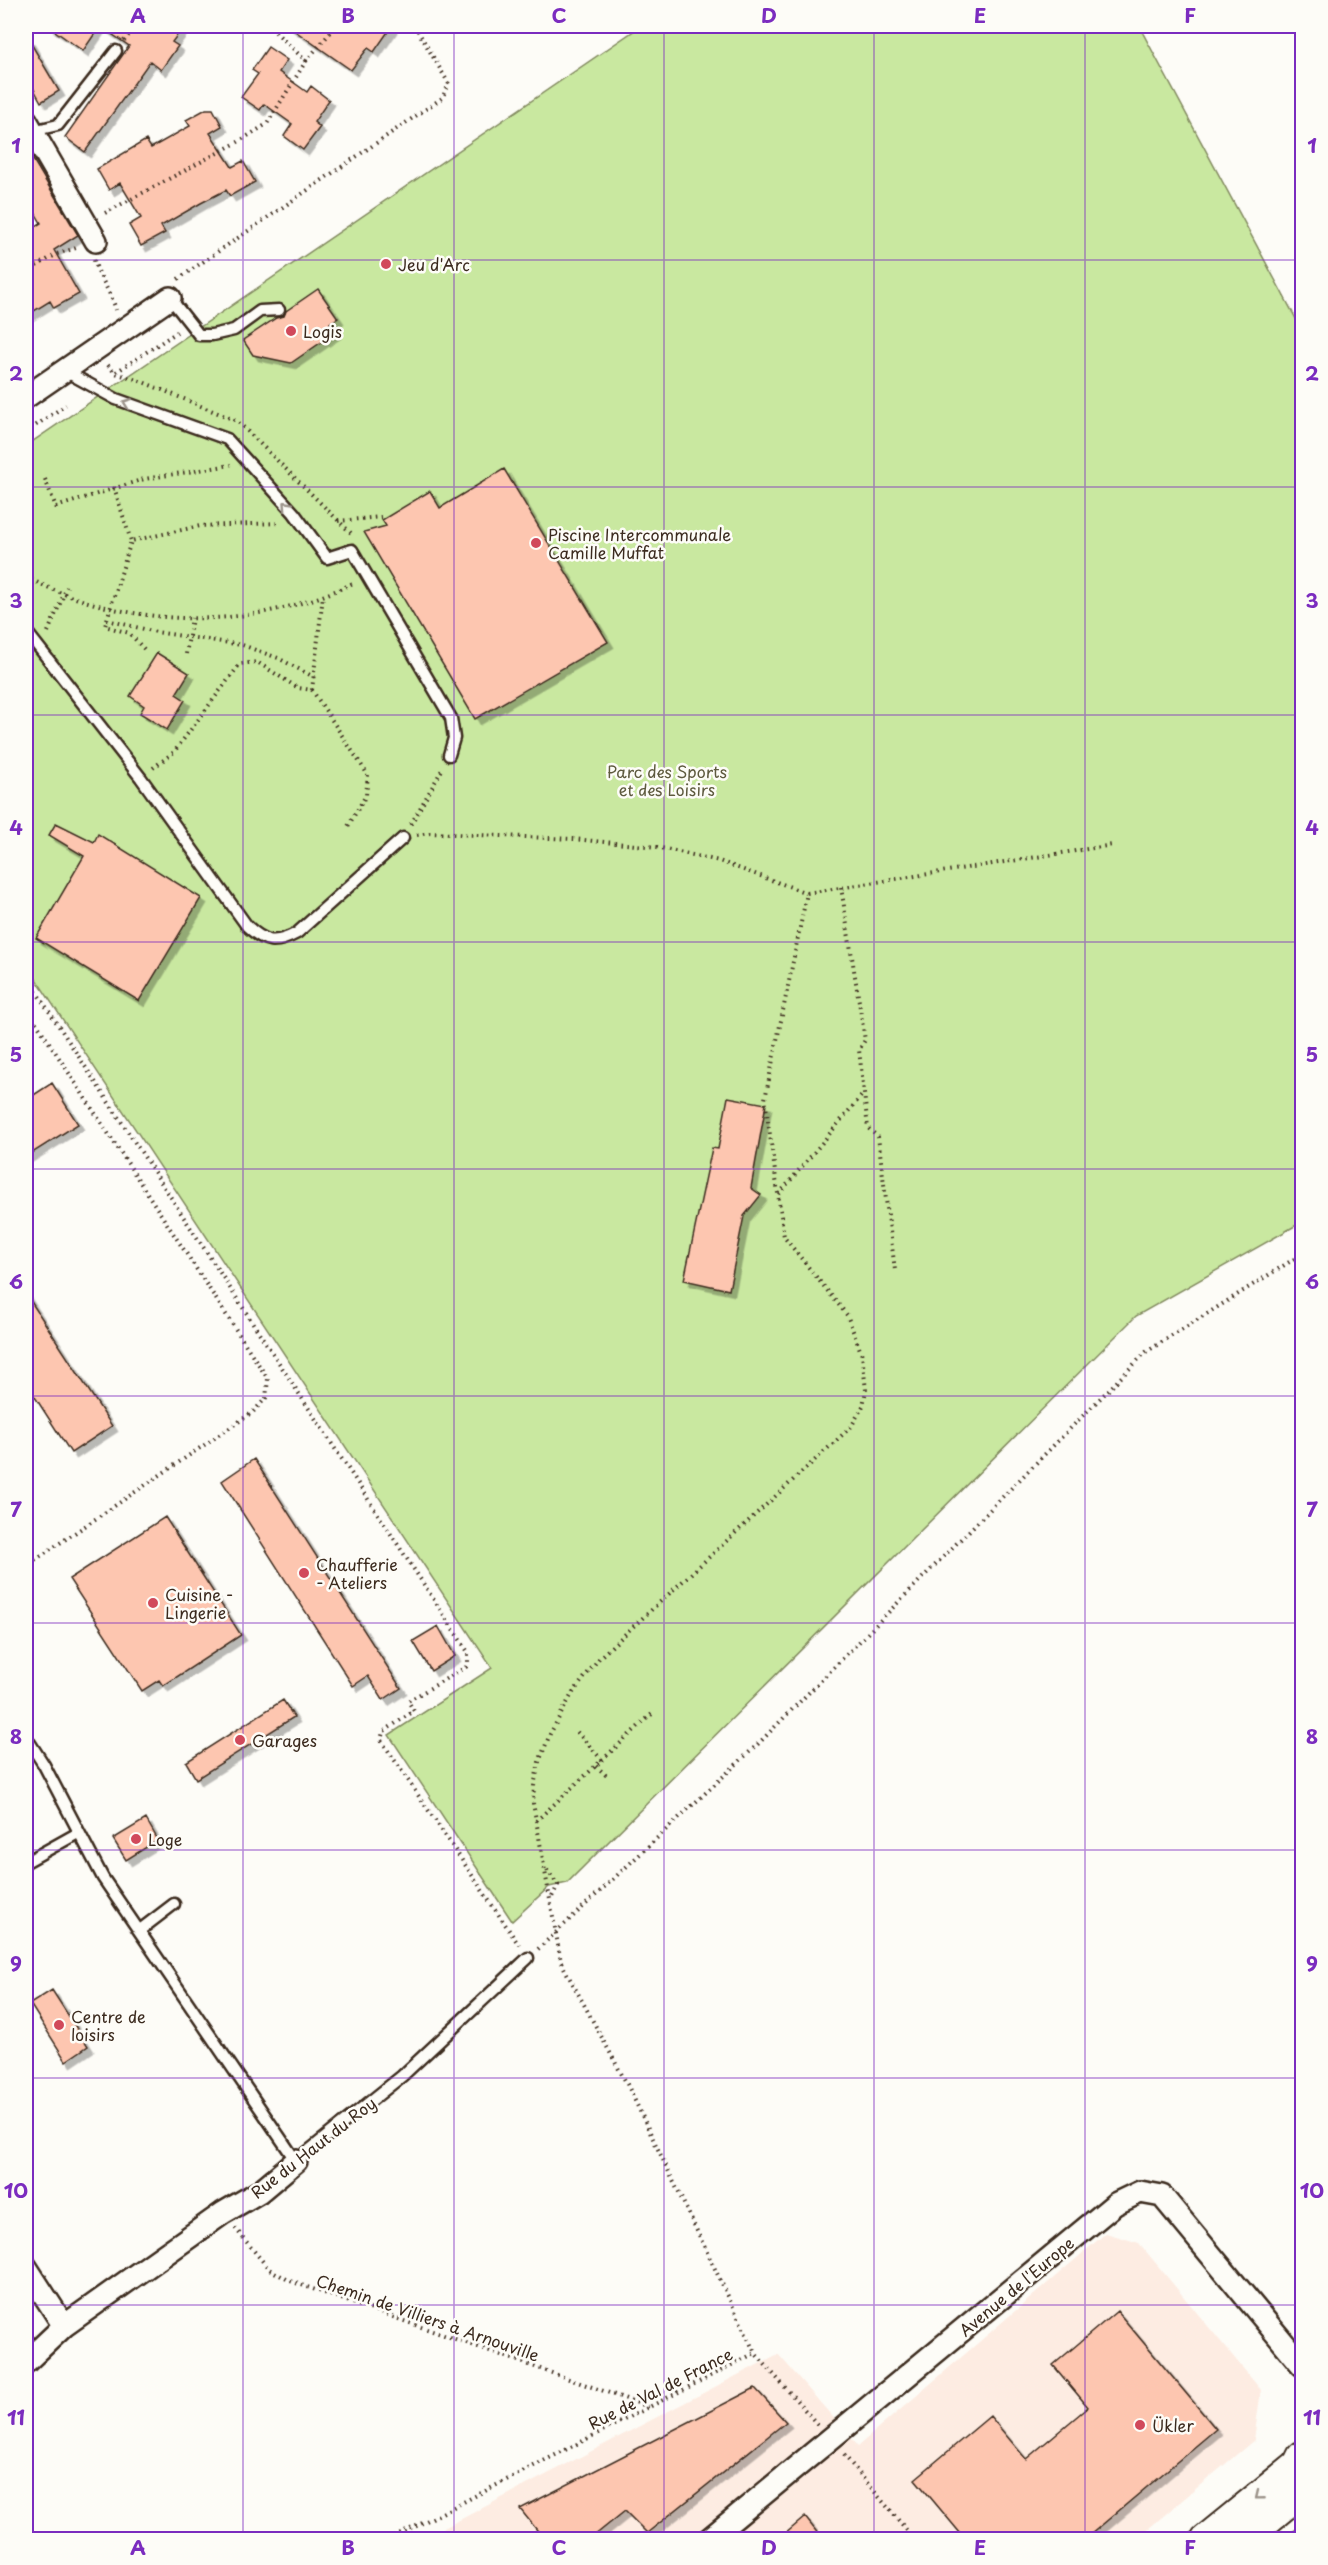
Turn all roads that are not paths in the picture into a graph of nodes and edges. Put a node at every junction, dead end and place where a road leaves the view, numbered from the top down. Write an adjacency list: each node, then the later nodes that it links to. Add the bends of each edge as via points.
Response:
1 (116, 51): 2 (lane, via 58,125)
2 (29, 126): 3 (street)
3 (91, 232)
4 (170, 298): 5 (lane, via 199,335 234,330 260,311); 6 (street)
5 (279, 310)
6 (65, 371): 7 (street); 9 (lane, one-way to 6, via 454,738 451,718 352,550 327,558 300,521 227,439 116,399)
7 (26, 397)
8 (26, 631): 10 (lane, via 256,934 269,941 282,941 297,933)
9 (449, 755)
10 (403, 838)
11 (26, 1737): 12 (lane)
12 (78, 1833): 13 (lane); 15 (lane, via 103,1878)
13 (26, 1862)
14 (174, 1904): 15 (lane)
15 (140, 1930): 17 (lane)
16 (528, 1958): 17 (lane, Rue du Haut du Roy, via 402,2076)
17 (296, 2161): 19 (street, Rue du Haut du Roy, via 259,2192 223,2213)
18 (26, 2267): 19 (street)
19 (64, 2326): 20 (street, Rue du Haut du Roy)
20 (26, 2361)
21 (1302, 2365): 24 (street, Avenue de l'Europe, via 1162,2196 1140,2192 1115,2204)
22 (1302, 2457): 25 (main road, one-way to 25, via 1298,2465)
23 (1302, 2490): 26 (main road)
24 (708, 2540)
25 (1206, 2540)
26 (1242, 2540)

